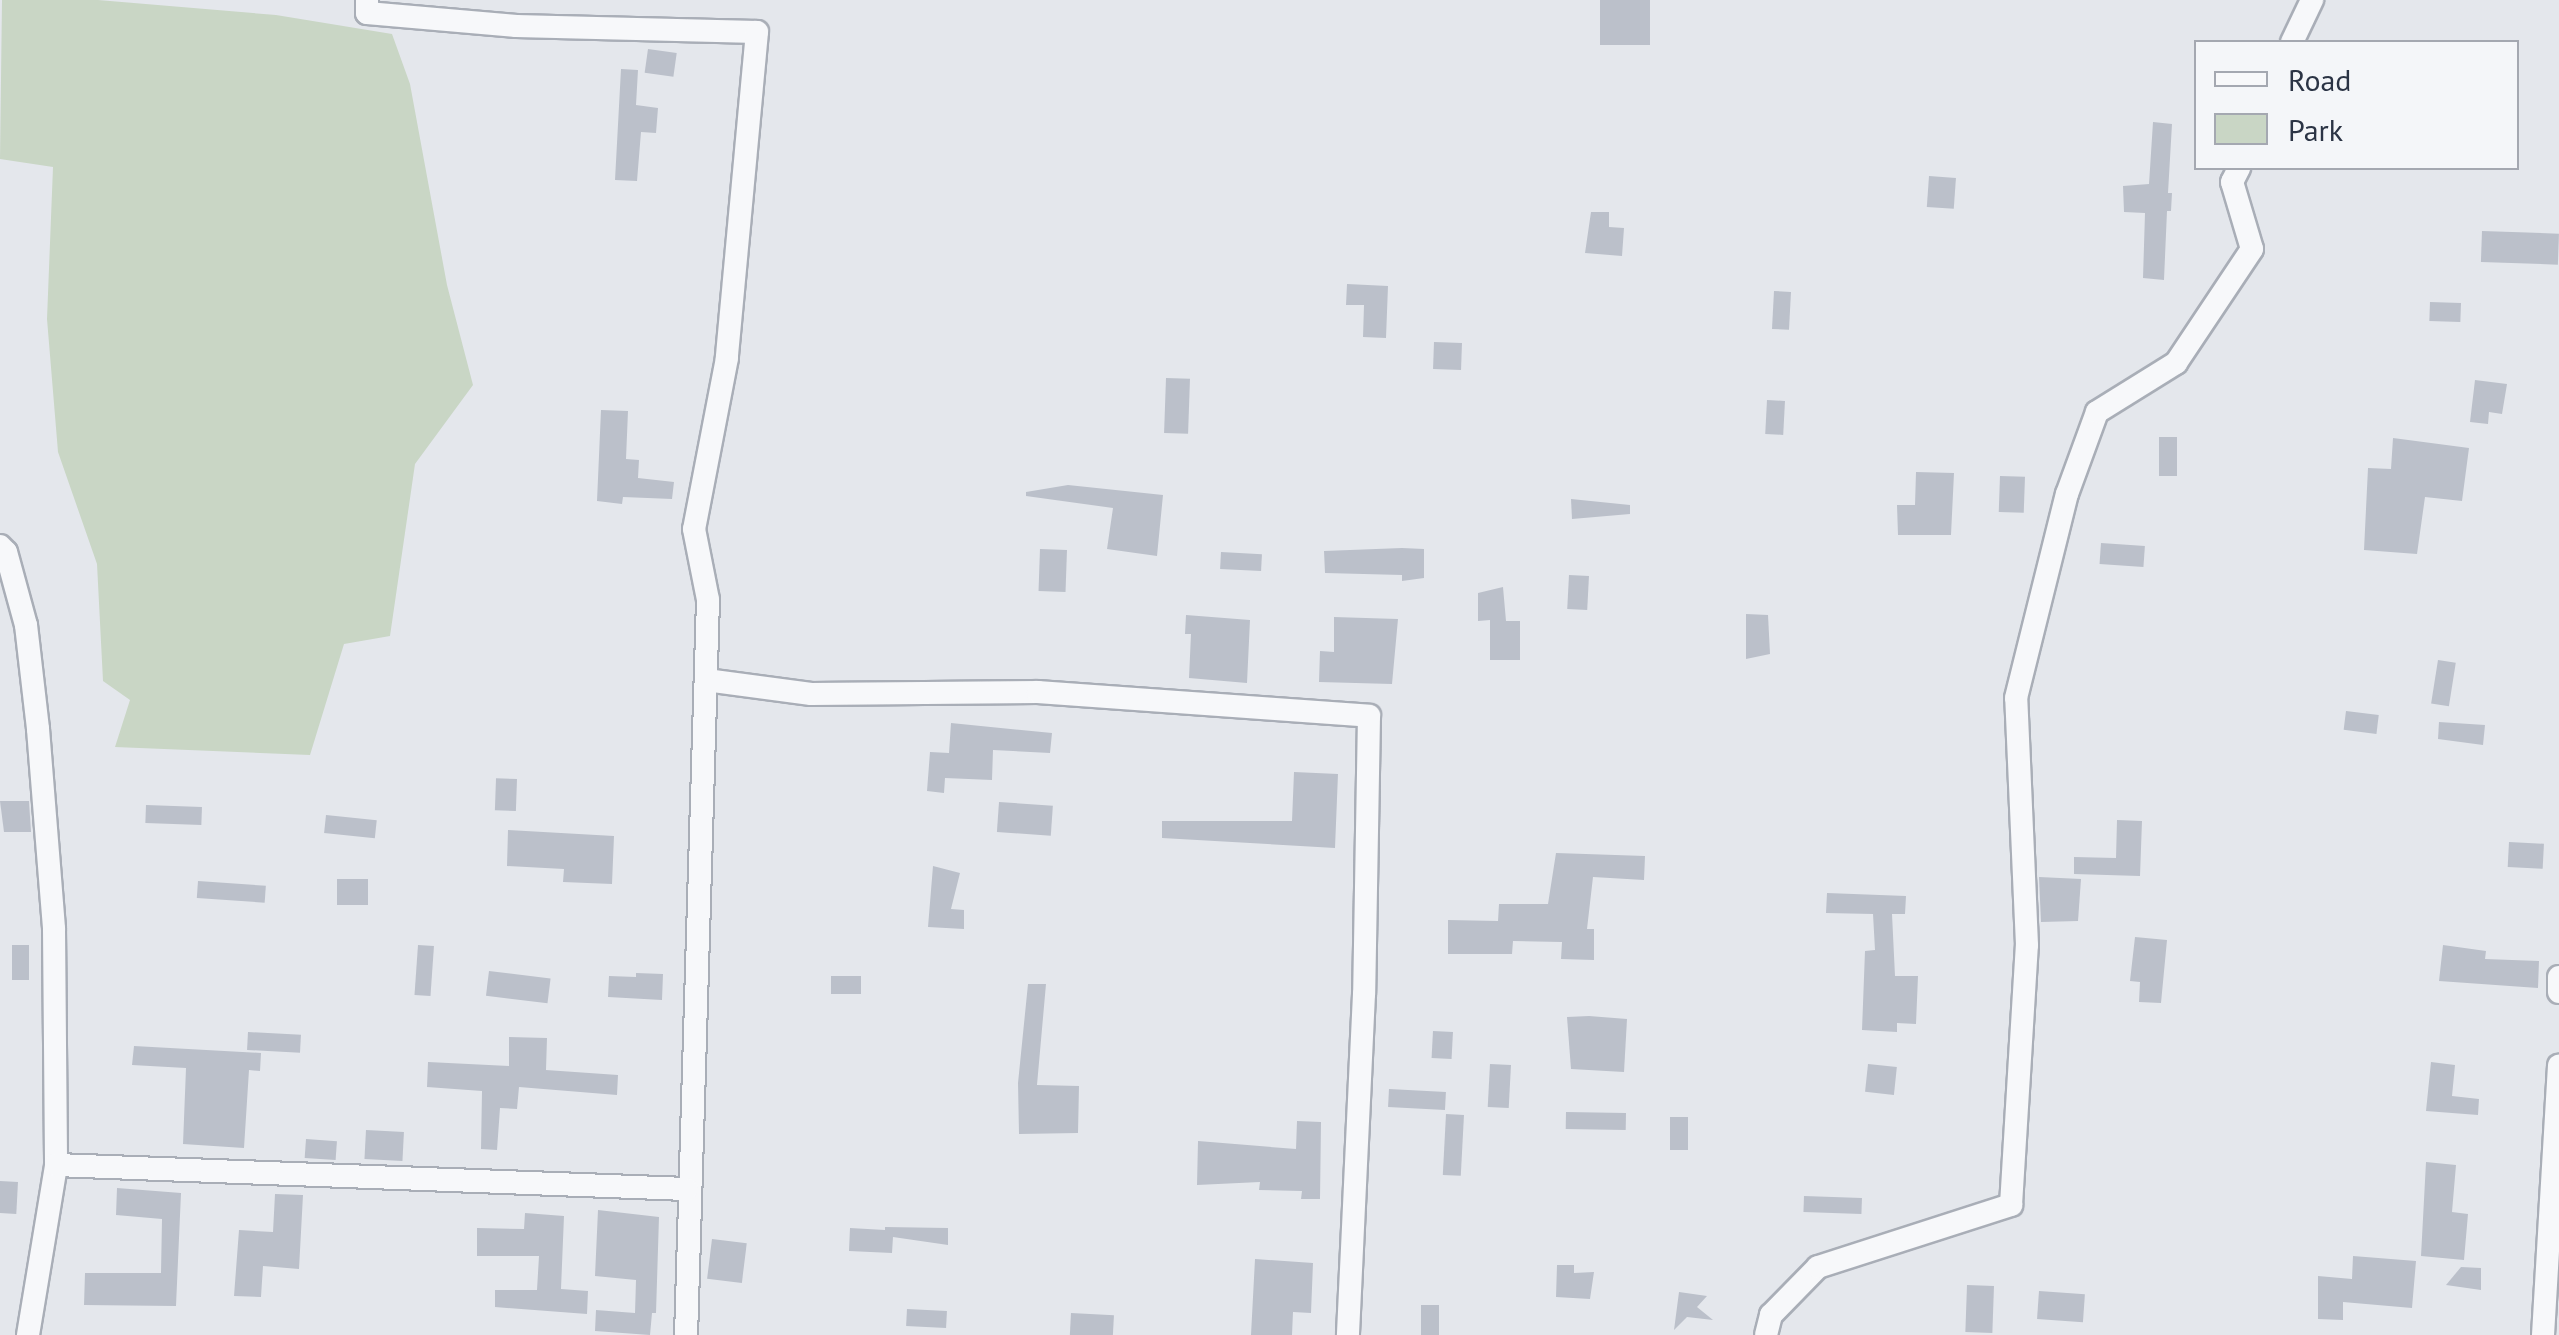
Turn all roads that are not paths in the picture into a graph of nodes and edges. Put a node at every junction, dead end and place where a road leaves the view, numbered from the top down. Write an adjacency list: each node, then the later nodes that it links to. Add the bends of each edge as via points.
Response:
1 (367, 0): 6 (street, via 367,14 497,25 757,32 727,358 694,529 708,600)
2 (2312, 0): 3 (street)
3 (2293, 40)
4 (2237, 170): 15 (street, via 2232,182 2252,249 2176,363 2097,412 2068,494 2016,698 2028,945 2011,1205 1818,1268 1771,1315)
5 (0, 546): 10 (street, via 26,625 38,729 54,928)
6 (706, 680): 11 (street); 14 (street, via 811,694 1038,692 1370,716)
7 (2559, 978): 8 (street)
8 (2559, 992)
9 (2559, 1065): 16 (street)
10 (56, 1165): 11 (street); 12 (street)
11 (687, 1189): 13 (street)
12 (28, 1335)
13 (686, 1335)
14 (1348, 1335)
15 (1766, 1335)
16 (2543, 1335)

